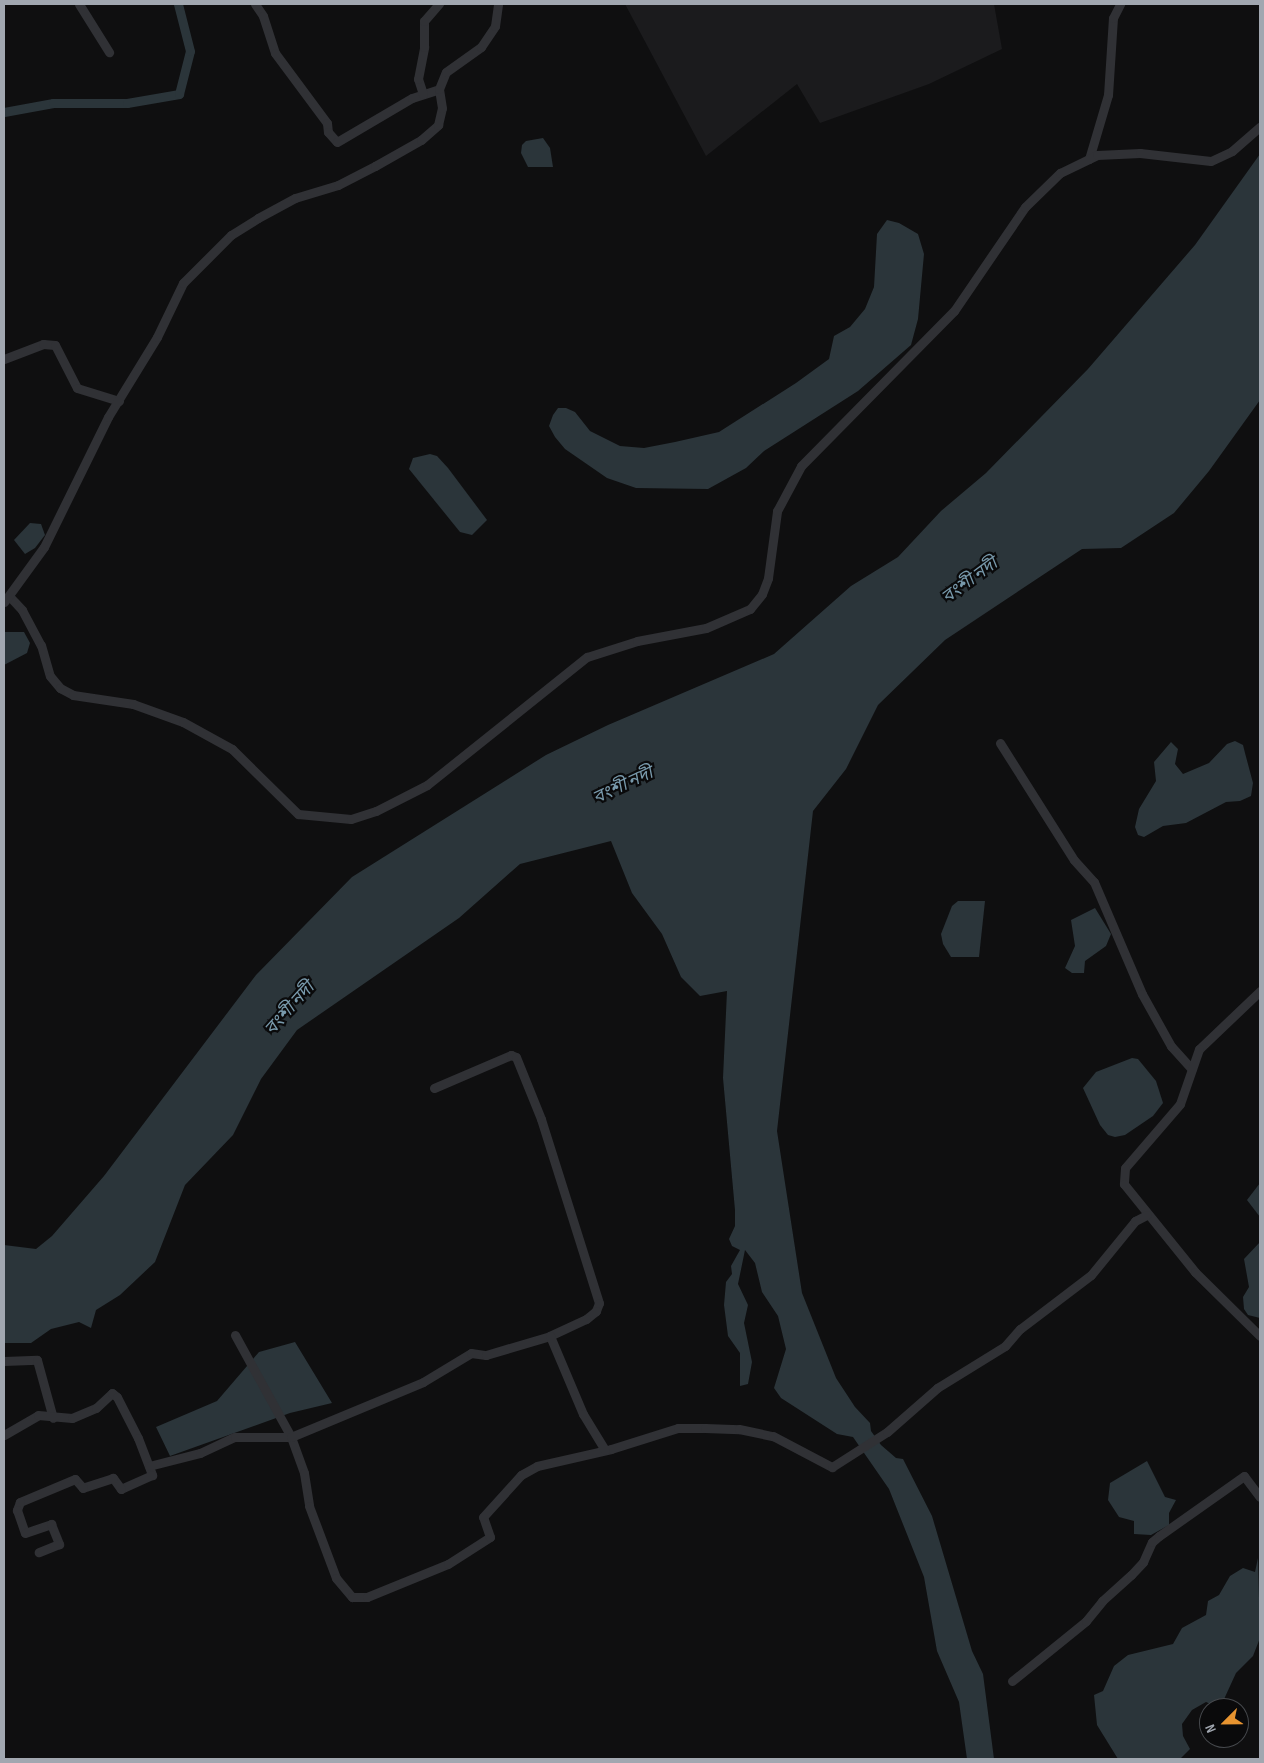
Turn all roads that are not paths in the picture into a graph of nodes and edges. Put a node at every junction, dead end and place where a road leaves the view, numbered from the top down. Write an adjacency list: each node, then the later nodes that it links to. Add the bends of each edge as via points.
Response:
1 (79, 4): 6 (street)
2 (255, 4): 8 (street, via 263,16 275,53 327,123 328,132 337,142)
3 (439, 4): 8 (street, via 424,21 424,47 418,79)
4 (498, 4): 7 (street, via 495,26 481,47 446,72)
5 (1120, 4): 10 (street, via 1113,18 1108,94)
6 (109, 52)
7 (439, 89): 8 (street); 12 (street, via 442,108 438,125 421,140 338,185 295,198 258,218 205,258 183,283 157,337)
8 (423, 94)
9 (1260, 127): 10 (street, via 1232,151 1211,162 1140,153 1097,155)
10 (1089, 159): 13 (street, via 1060,173 1025,207 954,311 801,466 777,511 768,578 762,594 750,609 706,628 636,641 586,657 427,784 376,811 351,819 298,814 232,749 184,722 133,704 73,695 60,688 50,676 40,645 22,610)
11 (4, 358): 12 (street, via 43,344 55,345 77,388)
12 (119, 401): 13 (street, via 44,547)
13 (7, 599)
14 (1000, 743): 16 (street, via 1074,860 1094,882 1142,994 1171,1046)
15 (1260, 991): 16 (street, via 1199,1049)
16 (1192, 1068): 18 (street, via 1180,1104 1144,1142 1125,1168 1124,1184)
17 (434, 1088): 20 (street, via 511,1055 516,1057 542,1119 598,1303 596,1311 586,1319)
18 (1147, 1215): 21 (street, via 1195,1272); 26 (street, via 1134,1221 1091,1275 1020,1329 995,1354 936,1388 887,1432 832,1467 773,1436 739,1429 678,1428)
19 (235, 1335): 25 (street)
20 (550, 1336): 25 (street, via 486,1356 472,1353 423,1382 403,1387); 26 (street, via 583,1414)
21 (1260, 1336)
22 (4, 1361): 23 (street, via 37,1360)
23 (53, 1418): 24 (street, via 38,1415); 27 (street, via 72,1418 96,1408 112,1393 115,1394)
24 (4, 1434)
25 (291, 1437): 26 (street, via 329,1565 352,1597 361,1597 448,1564 490,1537 483,1517 521,1475 537,1466); 27 (street, via 235,1437 200,1453)
26 (605, 1450)
27 (149, 1466): 29 (street, via 152,1478 122,1489 113,1478 83,1488 75,1479 20,1502 17,1510 25,1534 51,1524 59,1544)
28 (1260, 1497): 30 (street, via 1244,1476 1159,1536 1132,1576 1102,1601 1086,1621)
29 (39, 1552)
30 (1012, 1681)

